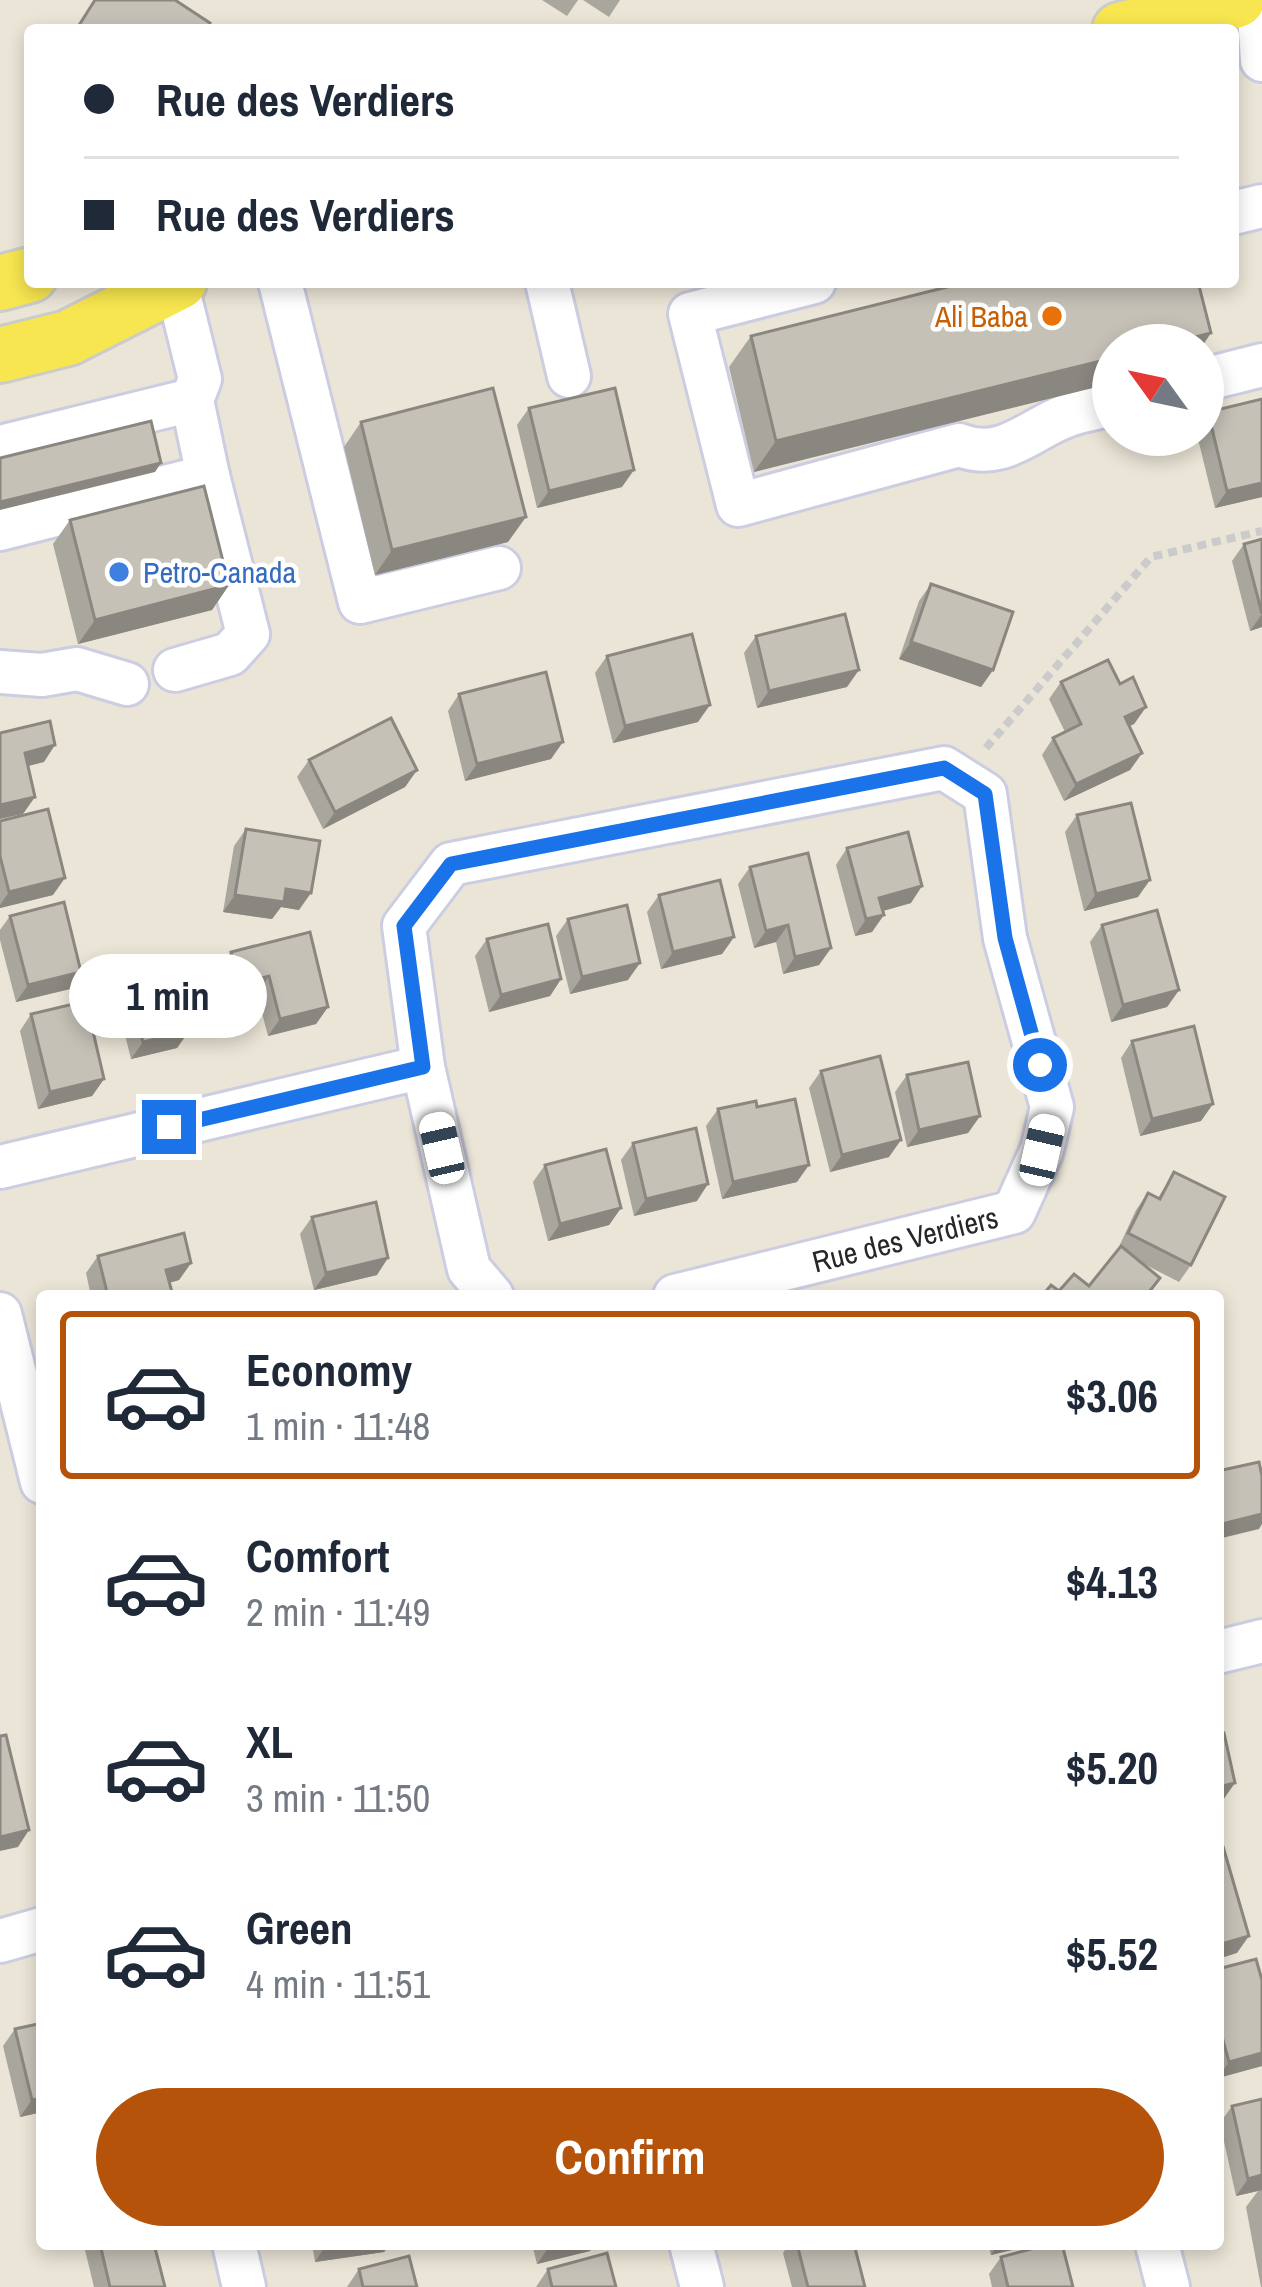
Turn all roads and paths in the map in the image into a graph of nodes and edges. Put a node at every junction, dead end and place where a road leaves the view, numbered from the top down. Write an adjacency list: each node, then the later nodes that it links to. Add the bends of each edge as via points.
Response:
1 (1237, 0): 3 (main road)
2 (1258, 0): 4 (street)
3 (1143, 24)
4 (1262, 59)
5 (166, 288): 10 (main road, via 68,338)
6 (179, 288): 14 (street, via 200,379)
7 (282, 288): 22 (street, via 360,602)
8 (548, 288): 13 (street)
9 (791, 288): 15 (street, via 690,314 738,505 958,446 976,452 1033,438 1062,417)
10 (0, 356)
11 (1262, 365): 12 (street)
12 (1224, 375)
13 (569, 376)
14 (192, 400): 16 (street); 18 (street)
15 (1092, 409)
16 (72, 430): 17 (street); 19 (street)
17 (0, 447)
18 (208, 476): 19 (street); 23 (street, via 248,634 230,654)
19 (88, 507): 20 (street)
20 (0, 530)
21 (1262, 531): 26 (path, via 1151,557)
22 (499, 568)
23 (175, 670)
24 (0, 672): 25 (street, via 77,668)
25 (127, 684)
26 (981, 754)
27 (423, 1067): 28 (street); 29 (street, Rue des Verdiers, via 470,1269); 30 (street, Rue des Verdiers, via 404,926 451,864 944,768 985,794 1005,938 1052,1107 1014,1212)
28 (0, 1168)
29 (487, 1290)
30 (699, 1290)
31 (0, 1314): 32 (street)
32 (36, 1458)
33 (1262, 1641): 34 (street)
34 (1224, 1650)
35 (36, 1931): 36 (street)
36 (0, 1941)
37 (235, 2250): 40 (street)
38 (693, 2250): 41 (street)
39 (1159, 2250): 42 (street)
40 (244, 2287)
41 (702, 2287)
42 (1168, 2287)

